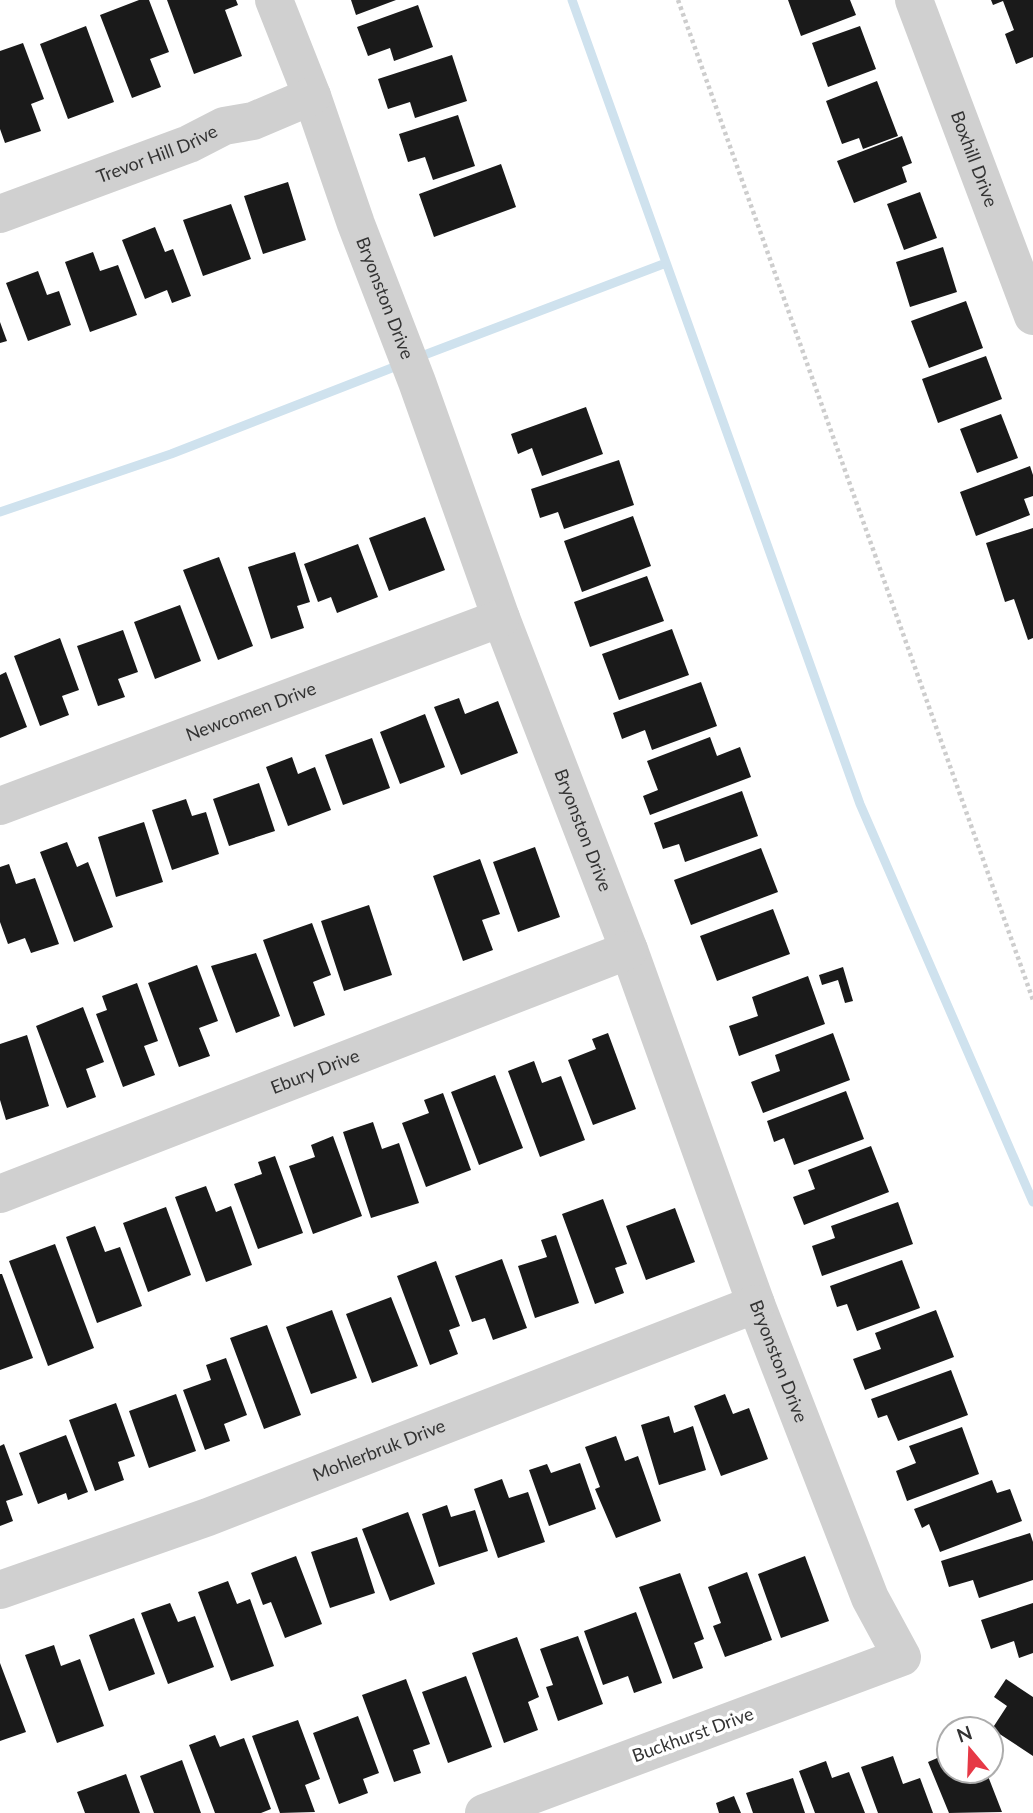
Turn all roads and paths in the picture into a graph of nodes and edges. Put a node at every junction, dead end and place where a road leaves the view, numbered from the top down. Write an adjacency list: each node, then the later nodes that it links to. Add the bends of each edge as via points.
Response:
1 (274, 0): 4 (street, Bryonston Drive)
2 (678, 0): 10 (path)
3 (914, 0): 6 (street, Boxhill Drive)
4 (312, 96): 5 (street, Trevor Hill Drive); 7 (street, Bryonston Drive)
5 (0, 214)
6 (1033, 316)
7 (501, 618): 8 (street, Newcomen Drive); 9 (street, Bryonston Drive)
8 (0, 806)
9 (629, 950): 11 (street, Ebury Drive); 12 (street, Bryonston Drive)
10 (1033, 1000)
11 (0, 1194)
12 (756, 1304): 13 (street, Mohlerbruk Drive, via 208,1517); 14 (street, Bryonston Drive, via 870,1598)
13 (0, 1590)
14 (902, 1657): 15 (street, Buckhurst Drive)
15 (484, 1813)

